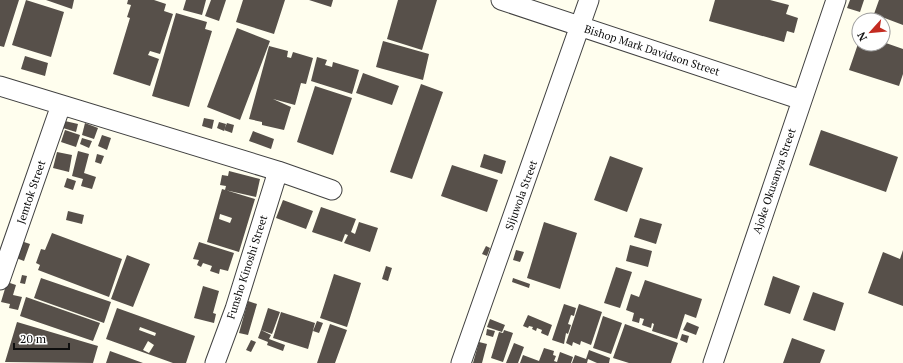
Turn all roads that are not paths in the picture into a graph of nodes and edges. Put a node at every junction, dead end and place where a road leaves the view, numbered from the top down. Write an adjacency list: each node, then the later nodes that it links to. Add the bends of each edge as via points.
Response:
1 (501, 0): 4 (street, Bishop Mark Davidson Street)
2 (589, 0): 4 (street, Sijuwola Street)
3 (836, 0): 6 (street, Ajoke Okusanya Street)
4 (581, 26): 6 (street, Bishop Mark Davidson Street); 12 (street, Sijuwola Street)
5 (0, 86): 7 (street)
6 (802, 100): 13 (street, Ajoke Okusanya Street)
7 (61, 105): 8 (street); 10 (street, Jemtok Street)
8 (278, 171): 9 (street); 11 (street, Funsho Kinoshi Street, via 235,309)
9 (332, 190)
10 (0, 280)
11 (215, 363)
12 (461, 363)
13 (713, 363)

